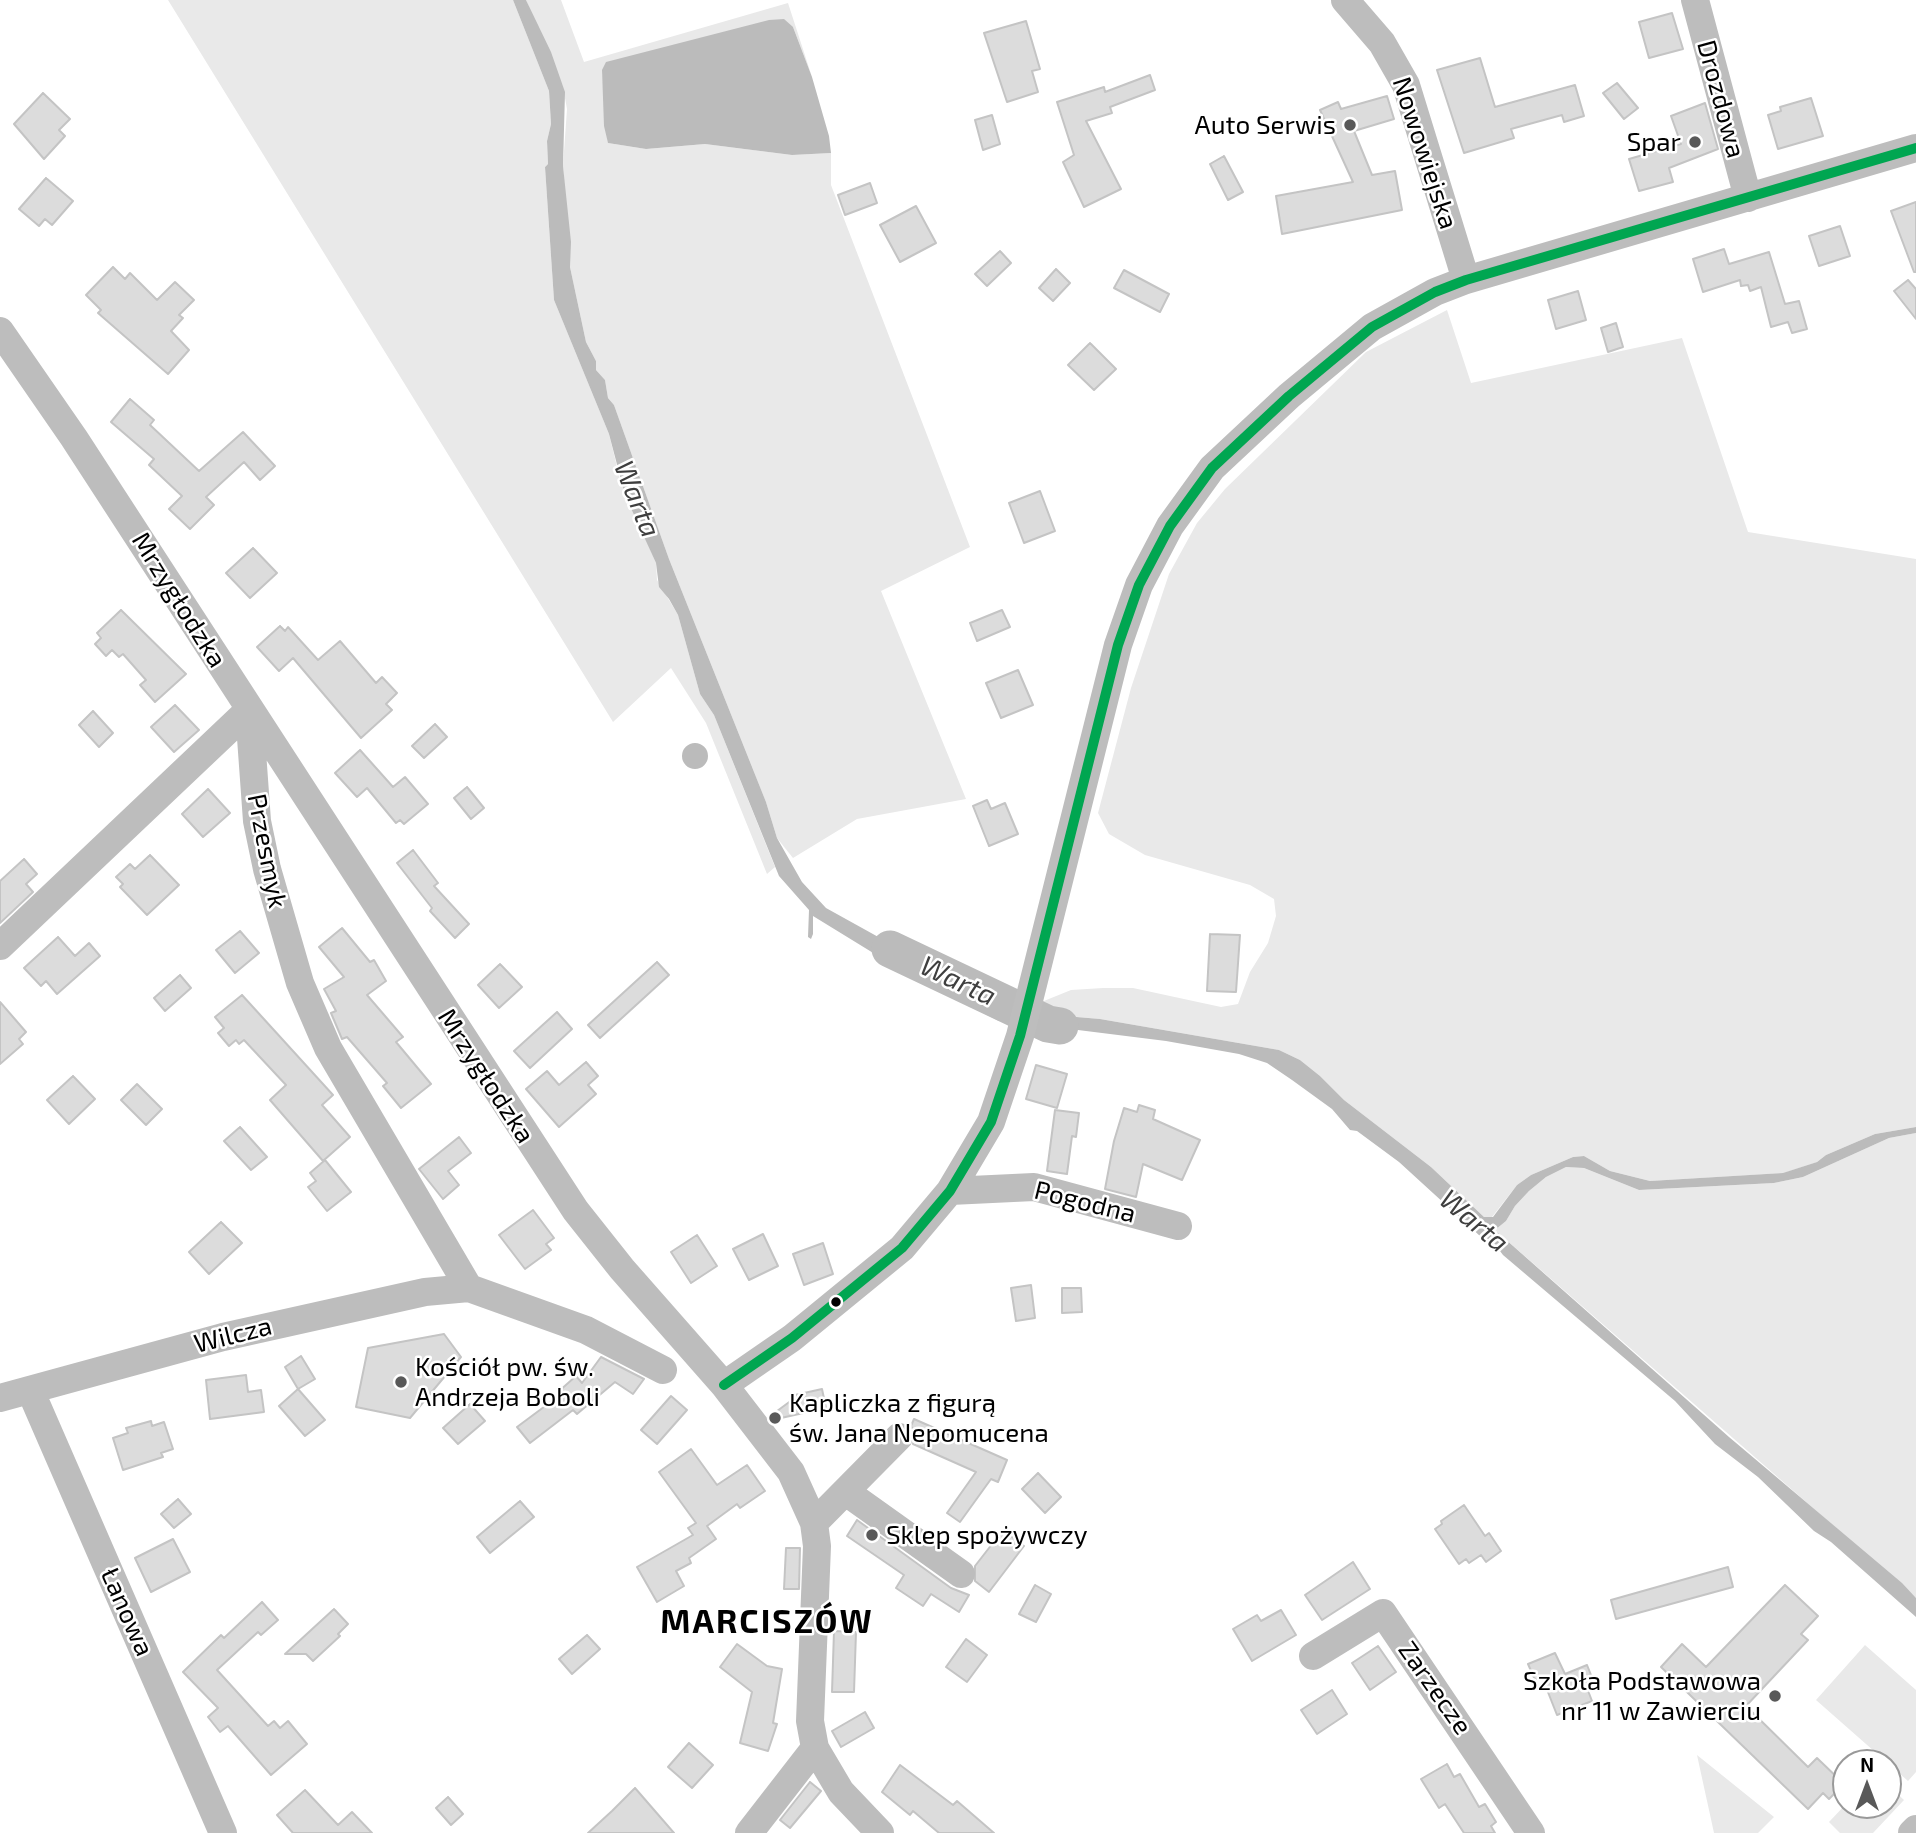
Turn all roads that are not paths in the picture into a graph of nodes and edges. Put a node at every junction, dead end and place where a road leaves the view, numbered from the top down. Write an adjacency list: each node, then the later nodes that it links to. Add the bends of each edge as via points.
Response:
1 (1345, 0): 5 (street, Nowowiejska, via 1382,43 1405,85)
2 (1695, 0): 4 (street, Drozdowa)
3 (1916, 148): 4 (street)
4 (1748, 198): 5 (street)
5 (1466, 280): 9 (street, via 1388,317 1320,370 1212,468 1170,526 1139,585 1118,645 1020,1036 991,1122)
6 (0, 331): 7 (street, Mrzygłodzka)
7 (249, 710): 8 (street); 11 (street, Przesmyk, via 257,821 300,983 328,1048); 13 (street, Mrzygłodzka, via 576,1211)
8 (0, 946)
9 (950, 1191): 10 (street, Pogodna, via 1034,1187); 13 (street, via 902,1248 846,1296)
10 (1178, 1226)
11 (469, 1288): 12 (street, via 586,1330); 14 (street, Wilcza, via 425,1292 223,1337)
12 (663, 1370)
13 (724, 1385): 18 (street, Mrzygłodzka, via 791,1472)
14 (31, 1392): 15 (street, Wilcza); 23 (street, Łanowa)
15 (0, 1398)
16 (899, 1437): 17 (street)
17 (846, 1492): 18 (street); 19 (street)
18 (814, 1523): 21 (street, Mrzygłodzka, via 817,1596 810,1721)
19 (961, 1574)
20 (1313, 1656): 26 (street, Zarzecze, via 1383,1613)
21 (815, 1748): 24 (street); 25 (street, Mrzygłodzka, via 841,1792)
22 (1916, 1829): 27 (street)
23 (223, 1833)
24 (749, 1833)
25 (880, 1833)
26 (1531, 1833)
27 (1912, 1833)

